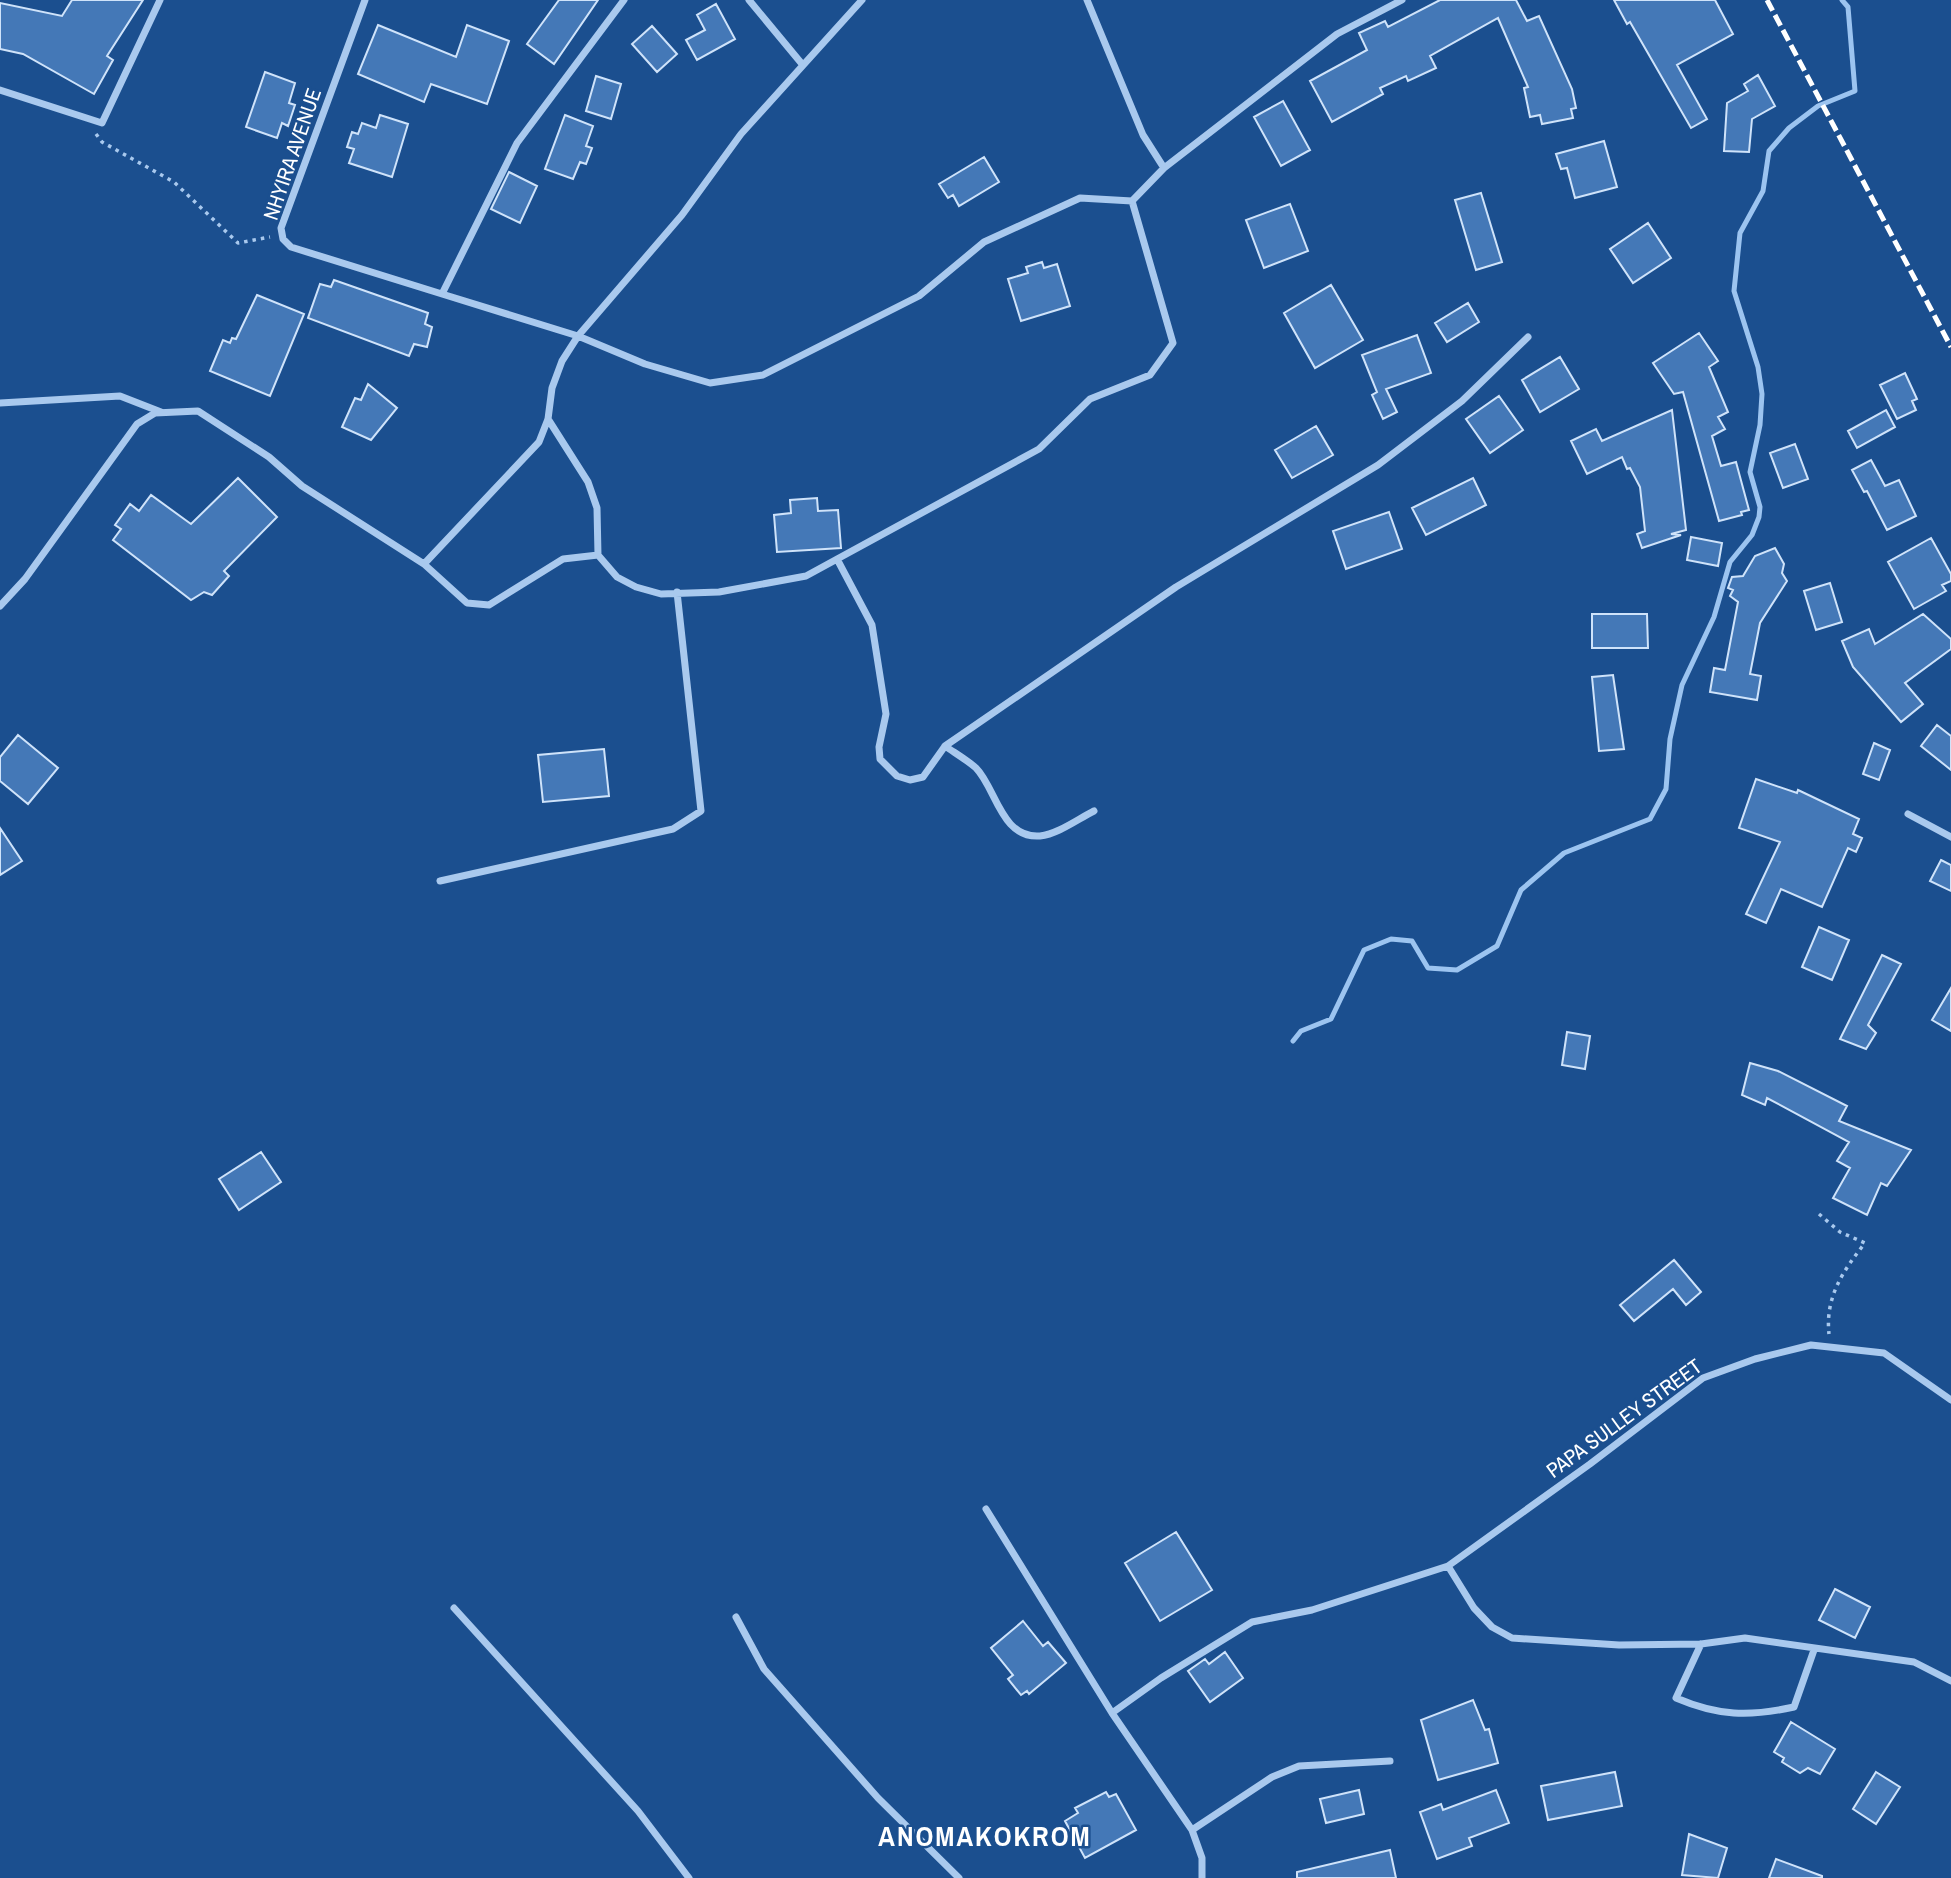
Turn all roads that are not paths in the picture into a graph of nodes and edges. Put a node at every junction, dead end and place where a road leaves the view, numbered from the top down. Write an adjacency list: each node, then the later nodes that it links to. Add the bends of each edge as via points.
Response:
1 (160, 0): 9 (street, via 102,122)
2 (365, 0): 12 (street, NHYIRA AVENUE, via 282,234 291,247)
3 (624, 0): 12 (street, via 517,142)
4 (749, 0): 8 (street)
5 (862, 0): 8 (street)
6 (1087, 0): 10 (street, via 1143,135)
7 (1402, 0): 10 (street, via 1337,34)
8 (802, 64): 13 (street)
9 (0, 90)
10 (1164, 168): 11 (street)
11 (1132, 201): 13 (street, NHYIRA AVENUE, via 1080,198 984,242 919,296 763,375 710,383 645,364); 19 (street, via 1173,343 1150,375 1090,399 1040,449)
12 (442, 294): 13 (street, NHYIRA AVENUE)
13 (578, 336): 17 (street, via 558,370)
14 (1528, 337): 23 (street, via 1462,401 1378,465 1176,587)
15 (0, 403): 16 (street, via 120,396)
16 (162, 412): 20 (street, via 198,411 269,457 302,486); 22 (street, via 137,424 25,579)
17 (548, 419): 18 (street, via 588,482 597,508); 20 (street, via 526,458)
18 (598, 555): 20 (street, via 564,559 499,601 481,606 467,603); 21 (street, via 606,568 636,587 661,594)
19 (838, 559): 21 (street, via 806,576 719,592); 23 (street, via 872,625 886,713 880,759 897,776 910,780 923,777)
20 (424, 564)
21 (677, 592): 27 (street, via 701,811 673,829)
22 (0, 606)
23 (945, 746): 24 (street, via 975,768 1001,813 1026,833 1049,834)
24 (1094, 811)
25 (1908, 814): 26 (street)
26 (1951, 837)
27 (440, 881)
28 (1951, 1400): 30 (street, PAPA SULLEY STREET, via 1884,1353 1811,1345 1755,1359 1703,1378)
29 (986, 1509): 36 (street)
30 (1448, 1566): 33 (street, via 1474,1608 1492,1627 1512,1638 1619,1645); 36 (street, PAPA SULLEY STREET, via 1312,1610 1252,1622)
31 (454, 1608): 39 (street, via 638,1811)
32 (736, 1617): 40 (street, via 764,1669 878,1798)
33 (1701, 1644): 34 (street, via 1745,1638); 34 (street, via 1676,1698 1708,1712 1764,1713 1794,1707)
34 (1814, 1650): 35 (street, via 1914,1662)
35 (1951, 1681)
36 (1112, 1713): 38 (street)
37 (1390, 1761): 38 (street, via 1299,1766 1272,1777)
38 (1192, 1830): 41 (street, via 1202,1858)
39 (689, 1878)
40 (959, 1878)
41 (1202, 1878)

